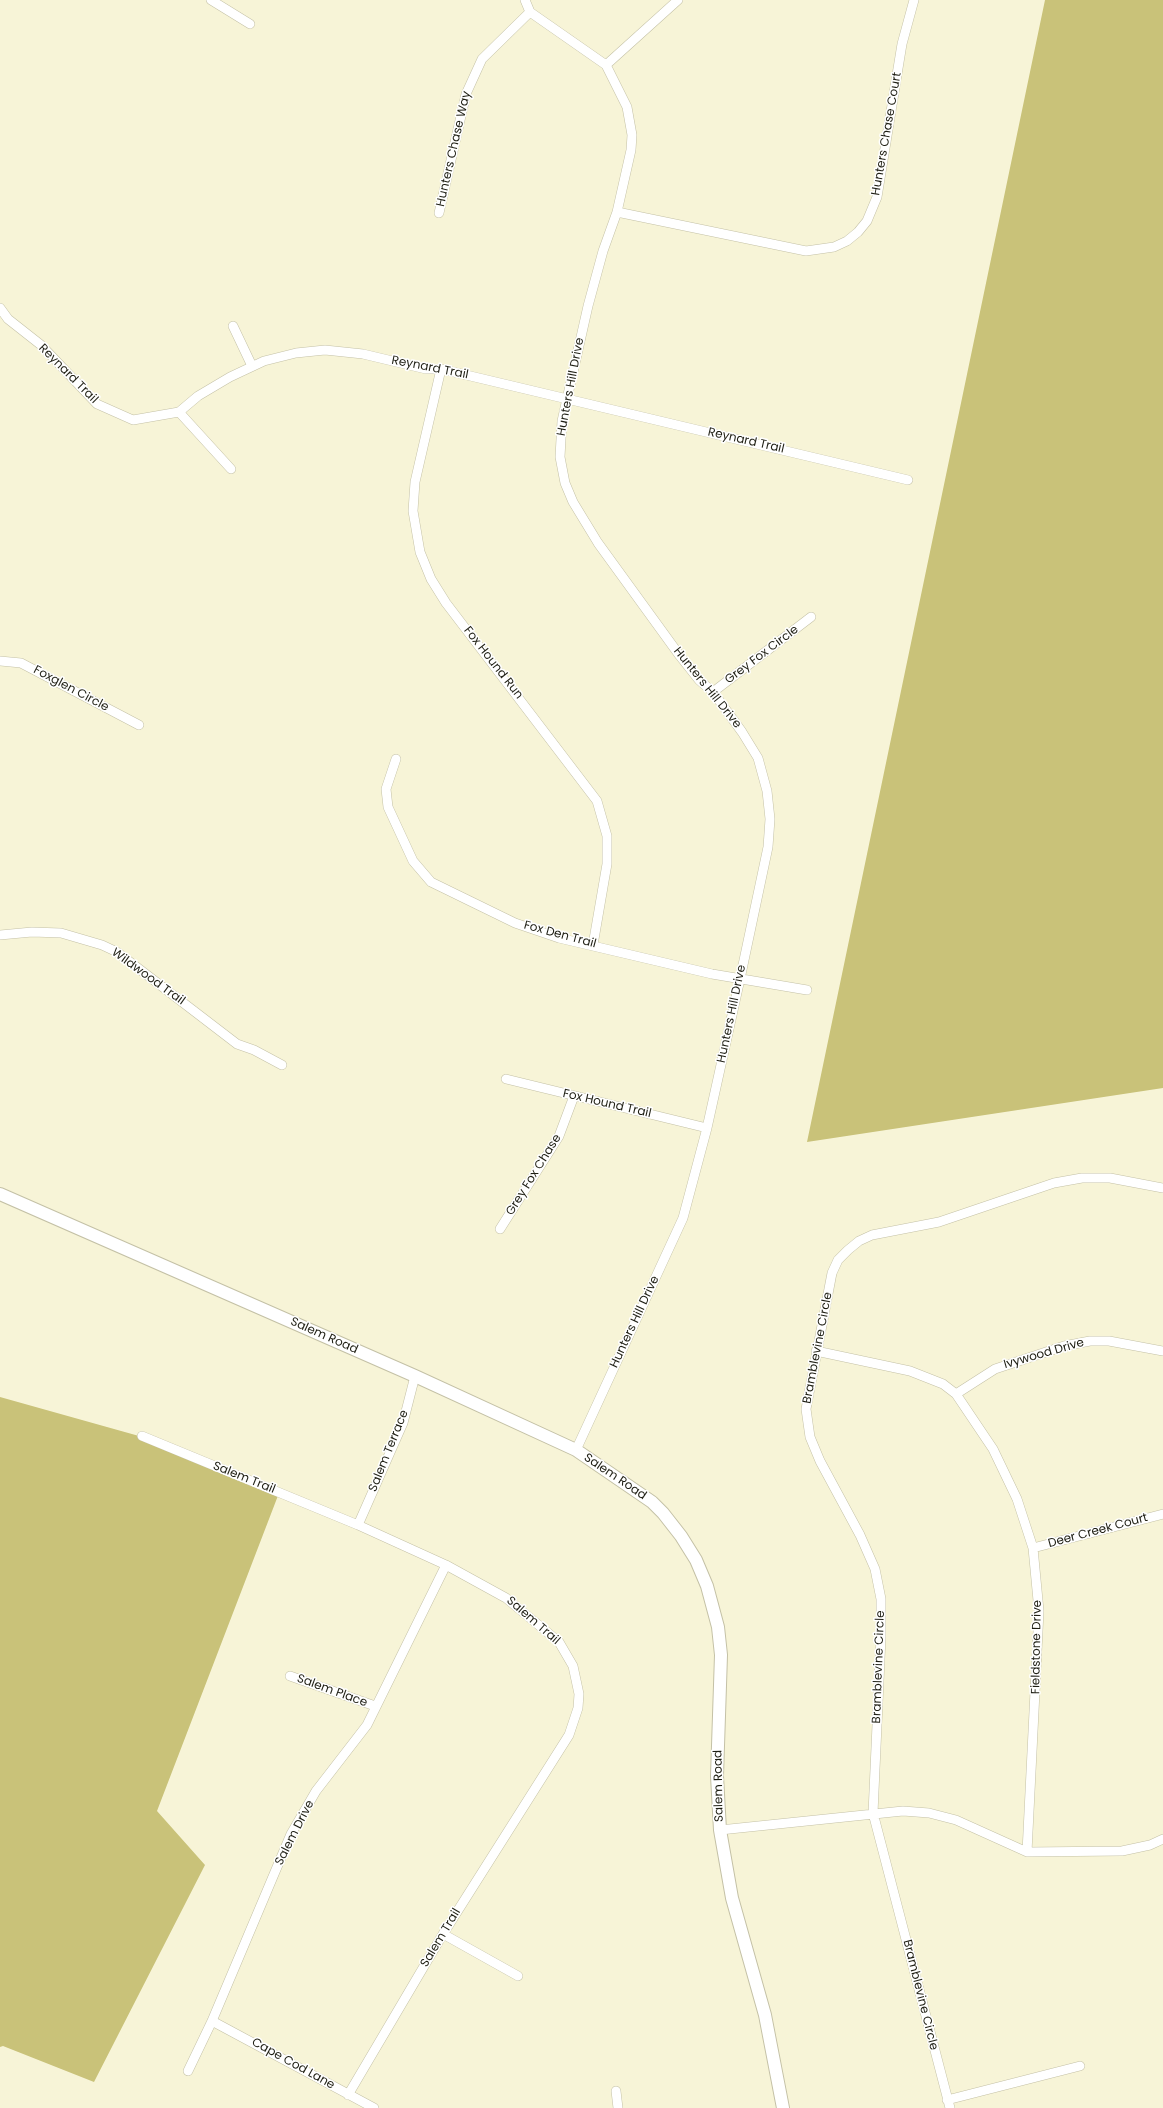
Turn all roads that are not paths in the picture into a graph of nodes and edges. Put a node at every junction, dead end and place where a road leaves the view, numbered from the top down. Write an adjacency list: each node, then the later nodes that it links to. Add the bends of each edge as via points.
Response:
1 (211, 0): 6 (street)
2 (525, 0): 5 (street)
3 (678, 0): 7 (street)
4 (914, 0): 8 (street, Hunters Chase Court, via 902,44 877,197 867,221 847,241 834,247 806,251)
5 (530, 12): 7 (street, Hunters Hill Drive); 9 (street, Hunters Chase Way, via 482,59 466,94)
6 (250, 24)
7 (606, 65): 8 (street, Hunters Hill Drive, via 627,107 632,135)
8 (617, 212): 14 (street, Hunters Hill Drive, via 588,306)
9 (439, 213)
10 (0, 308): 15 (street, Reynard Trail, via 8,319 41,345 97,404 133,420)
11 (233, 326): 12 (street)
12 (252, 366): 13 (street, Reynard Trail, via 296,353 324,350 363,354 426,369); 15 (street, Reynard Trail, via 198,396)
13 (441, 370): 14 (street, Reynard Trail); 24 (street, Fox Hound Run, via 415,482 413,511 420,552 431,579 446,603 597,801 606,836 607,864)
14 (567, 398): 17 (street, Reynard Trail); 20 (street, Hunters Hill Drive, via 562,421 560,457 565,482 573,502 598,543 680,656 699,680)
15 (179, 412): 16 (street)
16 (231, 469)
17 (908, 480)
18 (810, 617): 20 (street, Grey Fox Circle)
19 (0, 661): 21 (street, Foxglen Circle, via 21,663)
20 (713, 692): 25 (street, Hunters Hill Drive, via 758,758 769,805 768,847)
21 (139, 725)
22 (396, 758): 24 (street, Fox Den Trail, via 386,789 388,807 413,861 431,882 515,923 559,938)
23 (0, 935): 27 (street, Wildwood Trail, via 61,933 102,945 117,952 237,1044 254,1050)
24 (593, 945): 25 (street, Fox Den Trail)
25 (740, 979): 26 (street, Fox Den Trail); 30 (street, Hunters Hill Drive)
26 (808, 990)
27 (282, 1066)
28 (506, 1079): 29 (street, Fox Hound Trail)
29 (574, 1096): 30 (street, Fox Hound Trail); 33 (street, Grey Fox Chase, via 559,1136)
30 (707, 1128): 39 (street, Hunters Hill Drive, via 683,1218)
31 (1163, 1188): 34 (street, Bramblevine Circle, via 1110,1178 1068,1180 1040,1186 939,1222 872,1235 859,1241 838,1260 832,1273)
32 (0, 1194): 36 (street, Salem Road)
33 (500, 1229)
34 (816, 1351): 37 (street, Fieldstone Drive, via 910,1371 943,1384); 46 (street, Bramblevine Circle, via 806,1409 810,1437 860,1535 874,1569 881,1599)
35 (1163, 1351): 37 (street, Ivywood Drive, via 1109,1341 1090,1341 1064,1346 995,1369)
36 (415, 1376): 39 (street, Salem Road); 41 (street, Salem Terrace, via 403,1423)
37 (956, 1394): 42 (street, Fieldstone Drive, via 993,1449 1017,1499)
38 (142, 1436): 41 (street, Salem Trail)
39 (576, 1450): 47 (street, Salem Road, via 652,1502 663,1513 692,1554 707,1586 718,1627 721,1655 717,1776)
40 (1163, 1514): 42 (street, Deer Creek Court)
41 (358, 1525): 43 (street, Salem Trail)
42 (1033, 1548): 49 (street, Fieldstone Drive, via 1039,1611)
43 (446, 1565): 45 (street, Salem Drive); 50 (street, Salem Trail, via 506,1598 559,1642 573,1666 579,1694 576,1715 569,1735)
44 (290, 1676): 45 (street, Salem Place)
45 (375, 1706): 52 (street, Salem Drive, via 367,1725 316,1791 291,1834)
46 (873, 1813): 47 (street); 49 (street, via 929,1813 956,1820); 57 (street, Bramblevine Circle)
47 (720, 1830): 60 (street, Salem Road, via 732,1898 765,2015)
48 (1163, 1839): 49 (street, via 1122,1851)
49 (1027, 1852)
50 (443, 1934): 51 (street); 56 (street, Salem Trail)
51 (518, 1976)
52 (212, 2021): 54 (street, Salem Drive); 56 (street, Cape Cod Lane)
53 (1080, 2066): 57 (street)
54 (188, 2071)
55 (616, 2091): 59 (street)
56 (348, 2095): 58 (street, Cape Cod Lane)
57 (948, 2104)
58 (374, 2108)
59 (618, 2108)
60 (783, 2108)

